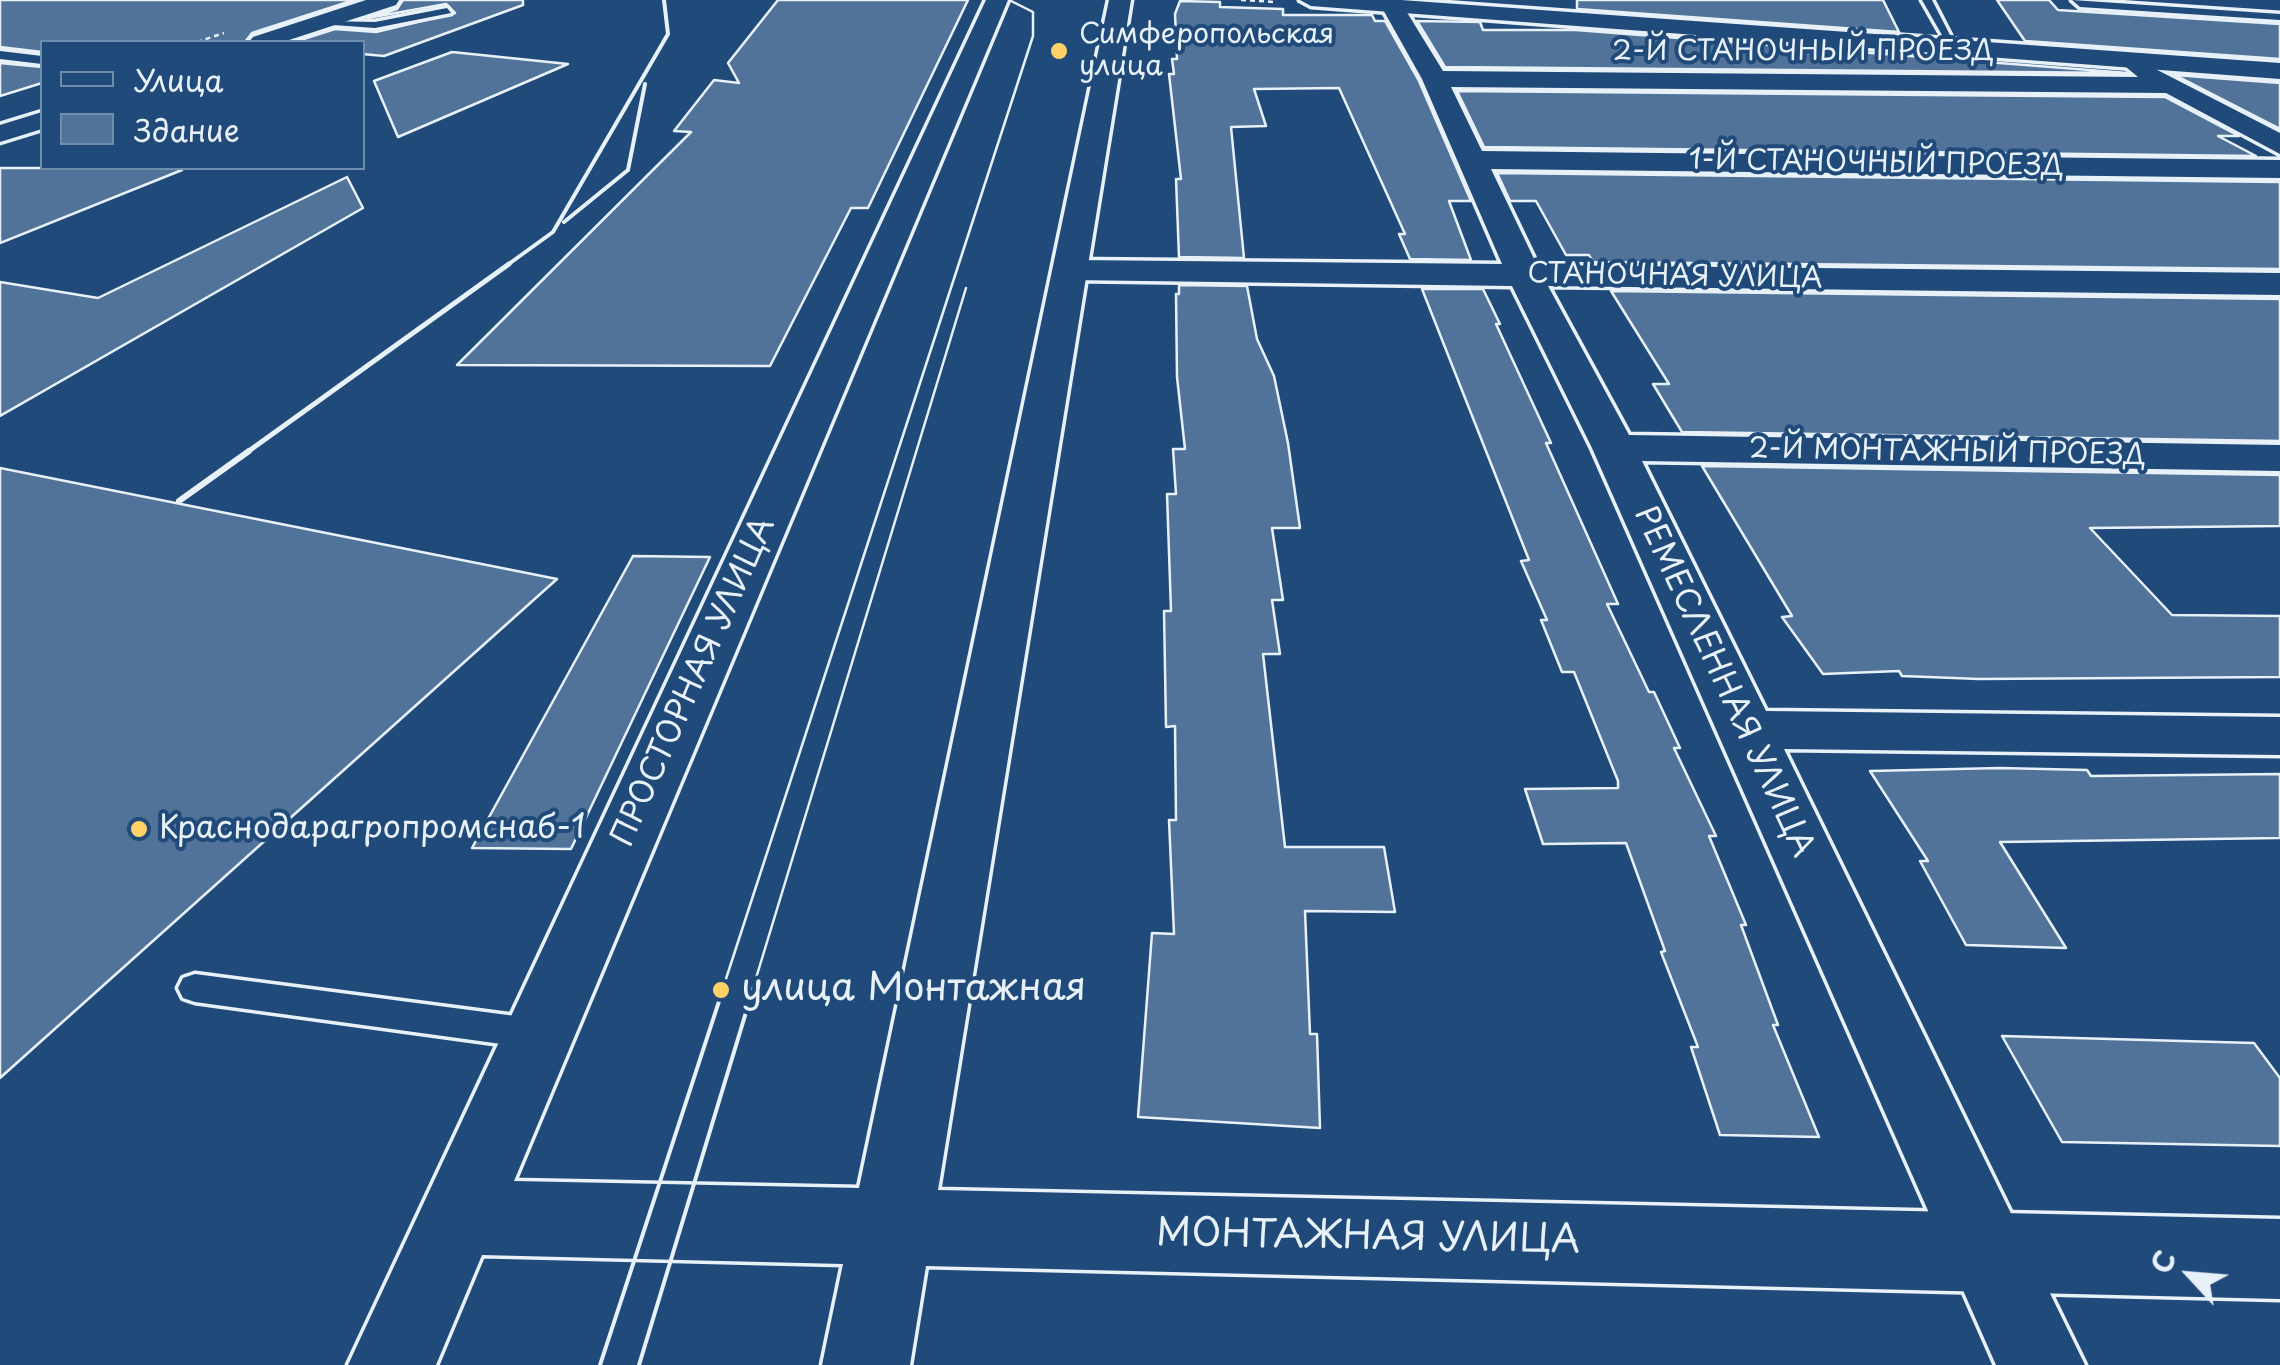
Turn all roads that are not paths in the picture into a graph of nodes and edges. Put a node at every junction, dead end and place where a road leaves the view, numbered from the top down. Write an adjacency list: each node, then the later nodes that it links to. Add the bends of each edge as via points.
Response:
1 (388, 0): 14 (street)
2 (397, 0): 12 (street)
3 (997, 0): 37 (street, ПРОСТОРНАЯ УЛИЦА)
4 (1120, 0): 29 (street)
5 (1310, 0): 9 (street)
6 (1494, 0): 13 (street)
7 (1926, 0): 13 (lane)
8 (2077, 0): 11 (lane)
9 (1392, 6): 16 (street); 22 (street, РЕМЕСЛЕННАЯ УЛИЦА)
10 (447, 12): 12 (lane, via 375,25)
11 (2280, 17)
12 (325, 24): 15 (street)
13 (1946, 33): 16 (street)
14 (267, 40)
15 (277, 40)
16 (1999, 43): 18 (street); 20 (street)
17 (0, 55): 19 (lane)
18 (2280, 56)
19 (40, 60)
20 (2124, 60): 21 (street); 23 (street)
21 (2280, 71)
22 (1435, 79): 23 (street, 2-Й СТАНОЧНЫЙ ПРОЕЗД); 27 (street, РЕМЕСЛЕННАЯ УЛИЦА)
23 (2170, 85): 26 (street)
24 (40, 119): 25 (street)
25 (0, 132)
26 (2280, 145)
27 (1473, 160): 28 (street, 1-Й СТАНОЧНЫЙ ПРОЕЗД); 30 (street, РЕМЕСЛЕННАЯ УЛИЦА)
28 (2280, 169)
29 (1071, 270): 30 (street, СТАНОЧНАЯ УЛИЦА); 39 (street)
30 (1524, 275): 31 (street, СТАНОЧНАЯ УЛИЦА); 32 (street, РЕМЕСЛЕННАЯ УЛИЦА)
31 (2280, 284)
32 (1614, 448): 33 (street, 2-Й МОНТАЖНЫЙ ПРОЕЗД); 34 (street, РЕМЕСЛЕННАЯ УЛИЦА)
33 (2280, 458)
34 (1745, 730): 35 (street); 40 (street, РЕМЕСЛЕННАЯ УЛИЦА)
35 (2280, 736)
36 (196, 988): 37 (lane)
37 (538, 1034): 38 (street, ПРОСТОРНАЯ УЛИЦА)
38 (456, 1217): 39 (street, МОНТАЖНАЯ УЛИЦА); 42 (street, ПРОСТОРНАЯ УЛИЦА)
39 (889, 1228): 40 (street, МОНТАЖНАЯ УЛИЦА); 43 (street)
40 (1987, 1252): 41 (street, МОНТАЖНАЯ УЛИЦА); 44 (street, РЕМЕСЛЕННАЯ УЛИЦА)
41 (2280, 1259)
42 (392, 1365)
43 (866, 1365)
44 (2041, 1365)

